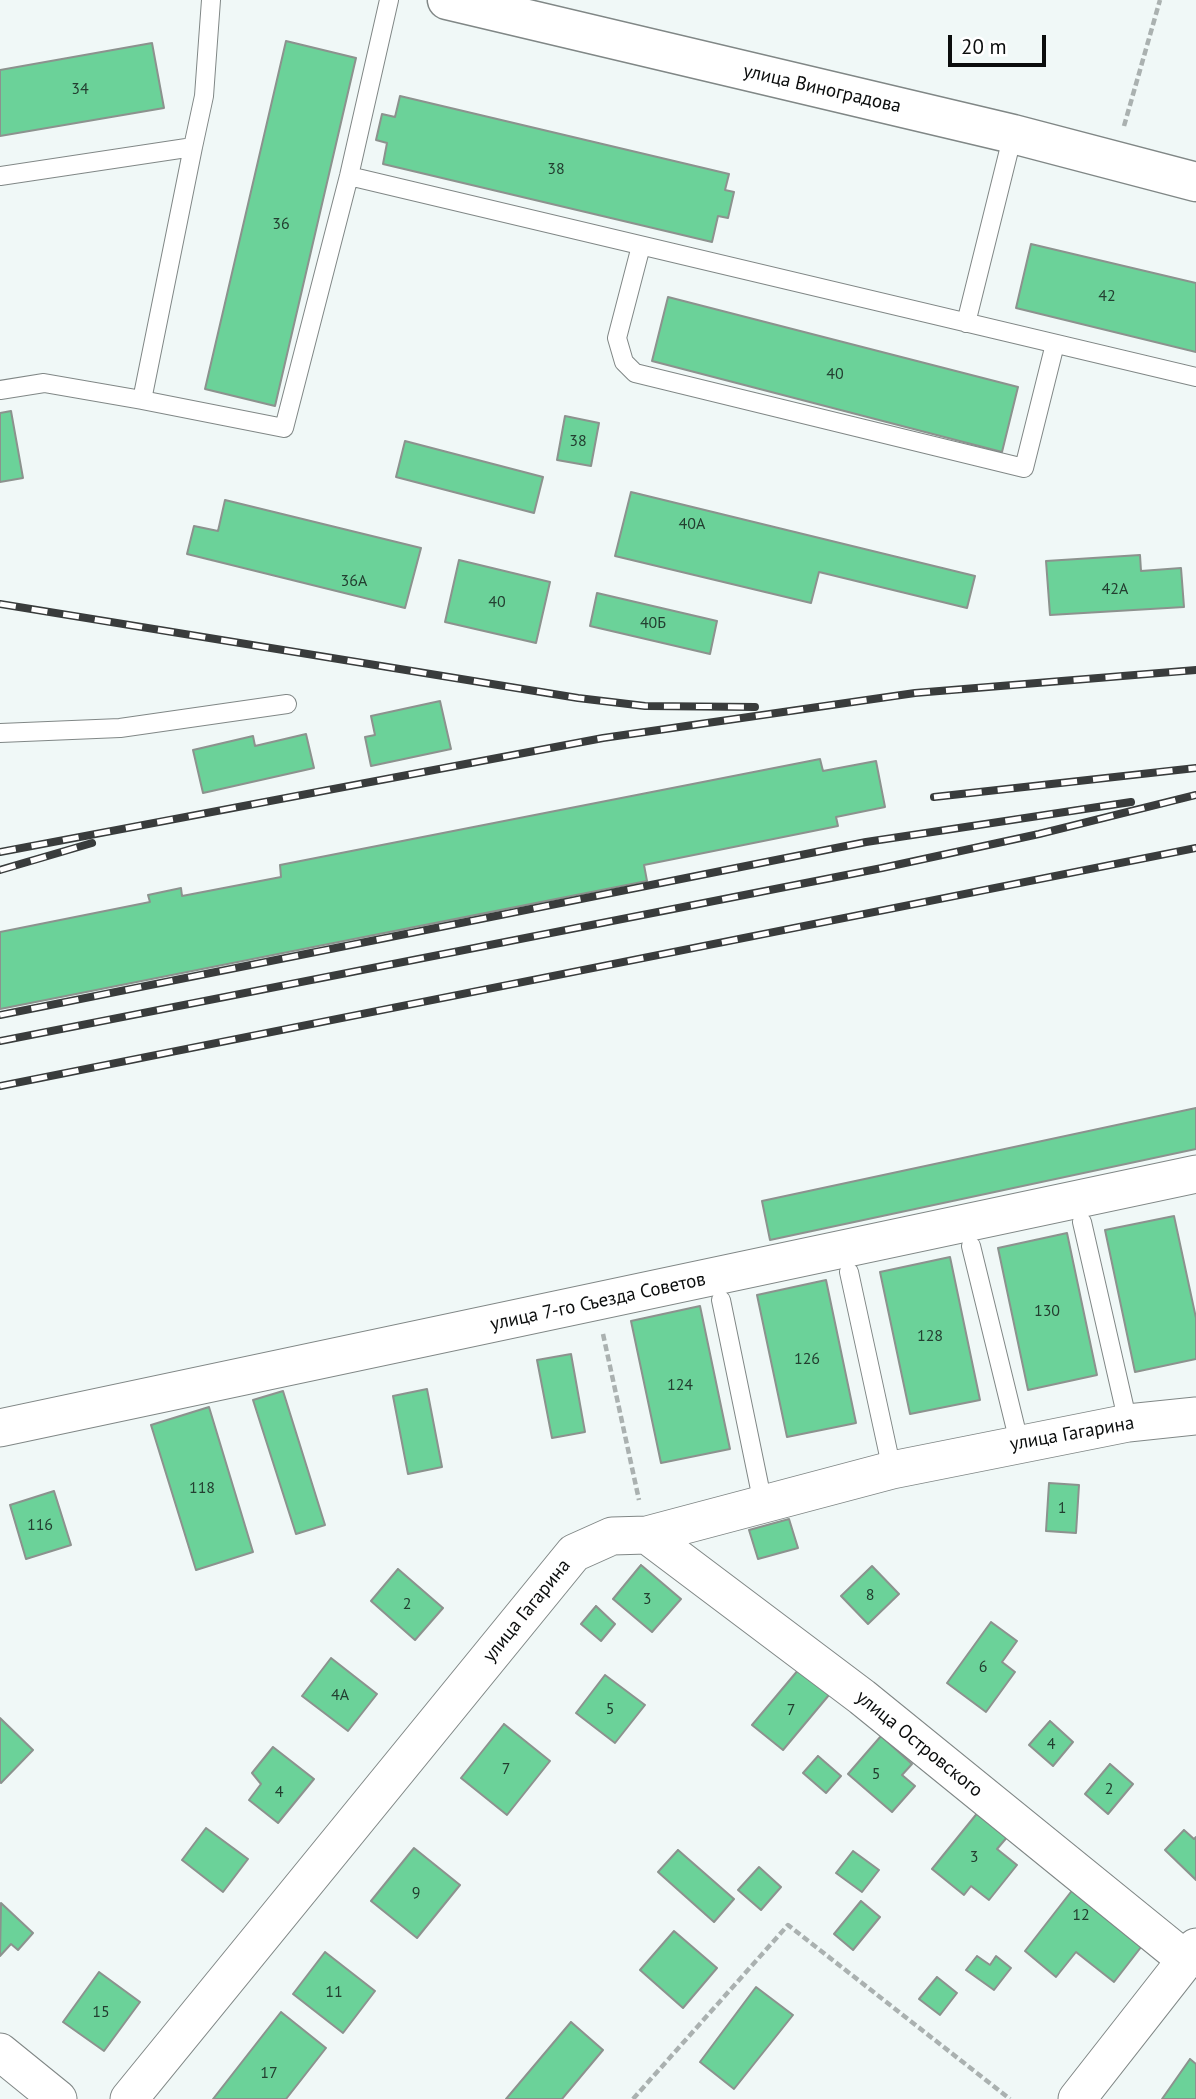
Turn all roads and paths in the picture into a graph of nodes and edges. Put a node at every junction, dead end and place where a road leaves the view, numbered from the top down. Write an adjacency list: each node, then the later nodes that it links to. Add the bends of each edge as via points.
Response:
1 (211, 0): 7 (lane, via 204,96)
2 (389, 0): 9 (lane)
3 (447, 0): 6 (main road, улица Виноградова)
4 (1160, 0): 5 (path)
5 (1123, 130)
6 (1013, 134): 10 (main road, улица Виноградова); 12 (lane)
7 (193, 148): 8 (lane); 16 (lane)
8 (0, 176)
9 (349, 176): 11 (lane); 16 (lane, via 284,428)
10 (1196, 182)
11 (641, 246): 12 (lane); 13 (lane, via 617,338 624,362 635,373 1024,468)
12 (966, 323): 13 (lane)
13 (1055, 344): 14 (lane)
14 (1196, 377)
15 (0, 390): 16 (lane, via 44,383)
16 (142, 400)
17 (287, 704): 18 (lane, via 120,729)
18 (0, 733)
19 (1196, 1174): 27 (street, улица 7-го Съезда Советов)
20 (1082, 1222): 26 (lane)
21 (971, 1246): 28 (lane)
22 (849, 1272): 29 (lane)
23 (720, 1300): 30 (lane)
24 (601, 1323): 31 (path)
25 (1196, 1416): 26 (street, улица Гагарина)
26 (1128, 1423): 28 (street, улица Гагарина)
27 (0, 1428)
28 (1019, 1442): 29 (street, улица Гагарина)
29 (892, 1470): 30 (street, улица Гагарина)
30 (763, 1504): 31 (street, улица Гагарина)
31 (647, 1535): 32 (street, улица Островского); 35 (street, улица Гагарина, via 612,1536 574,1553)
32 (1191, 1954): 38 (street)
33 (0, 2052): 34 (street)
34 (58, 2099)
35 (129, 2099)
36 (633, 2099): 37 (path, via 788,1926)
37 (1010, 2099)
38 (1077, 2099)

